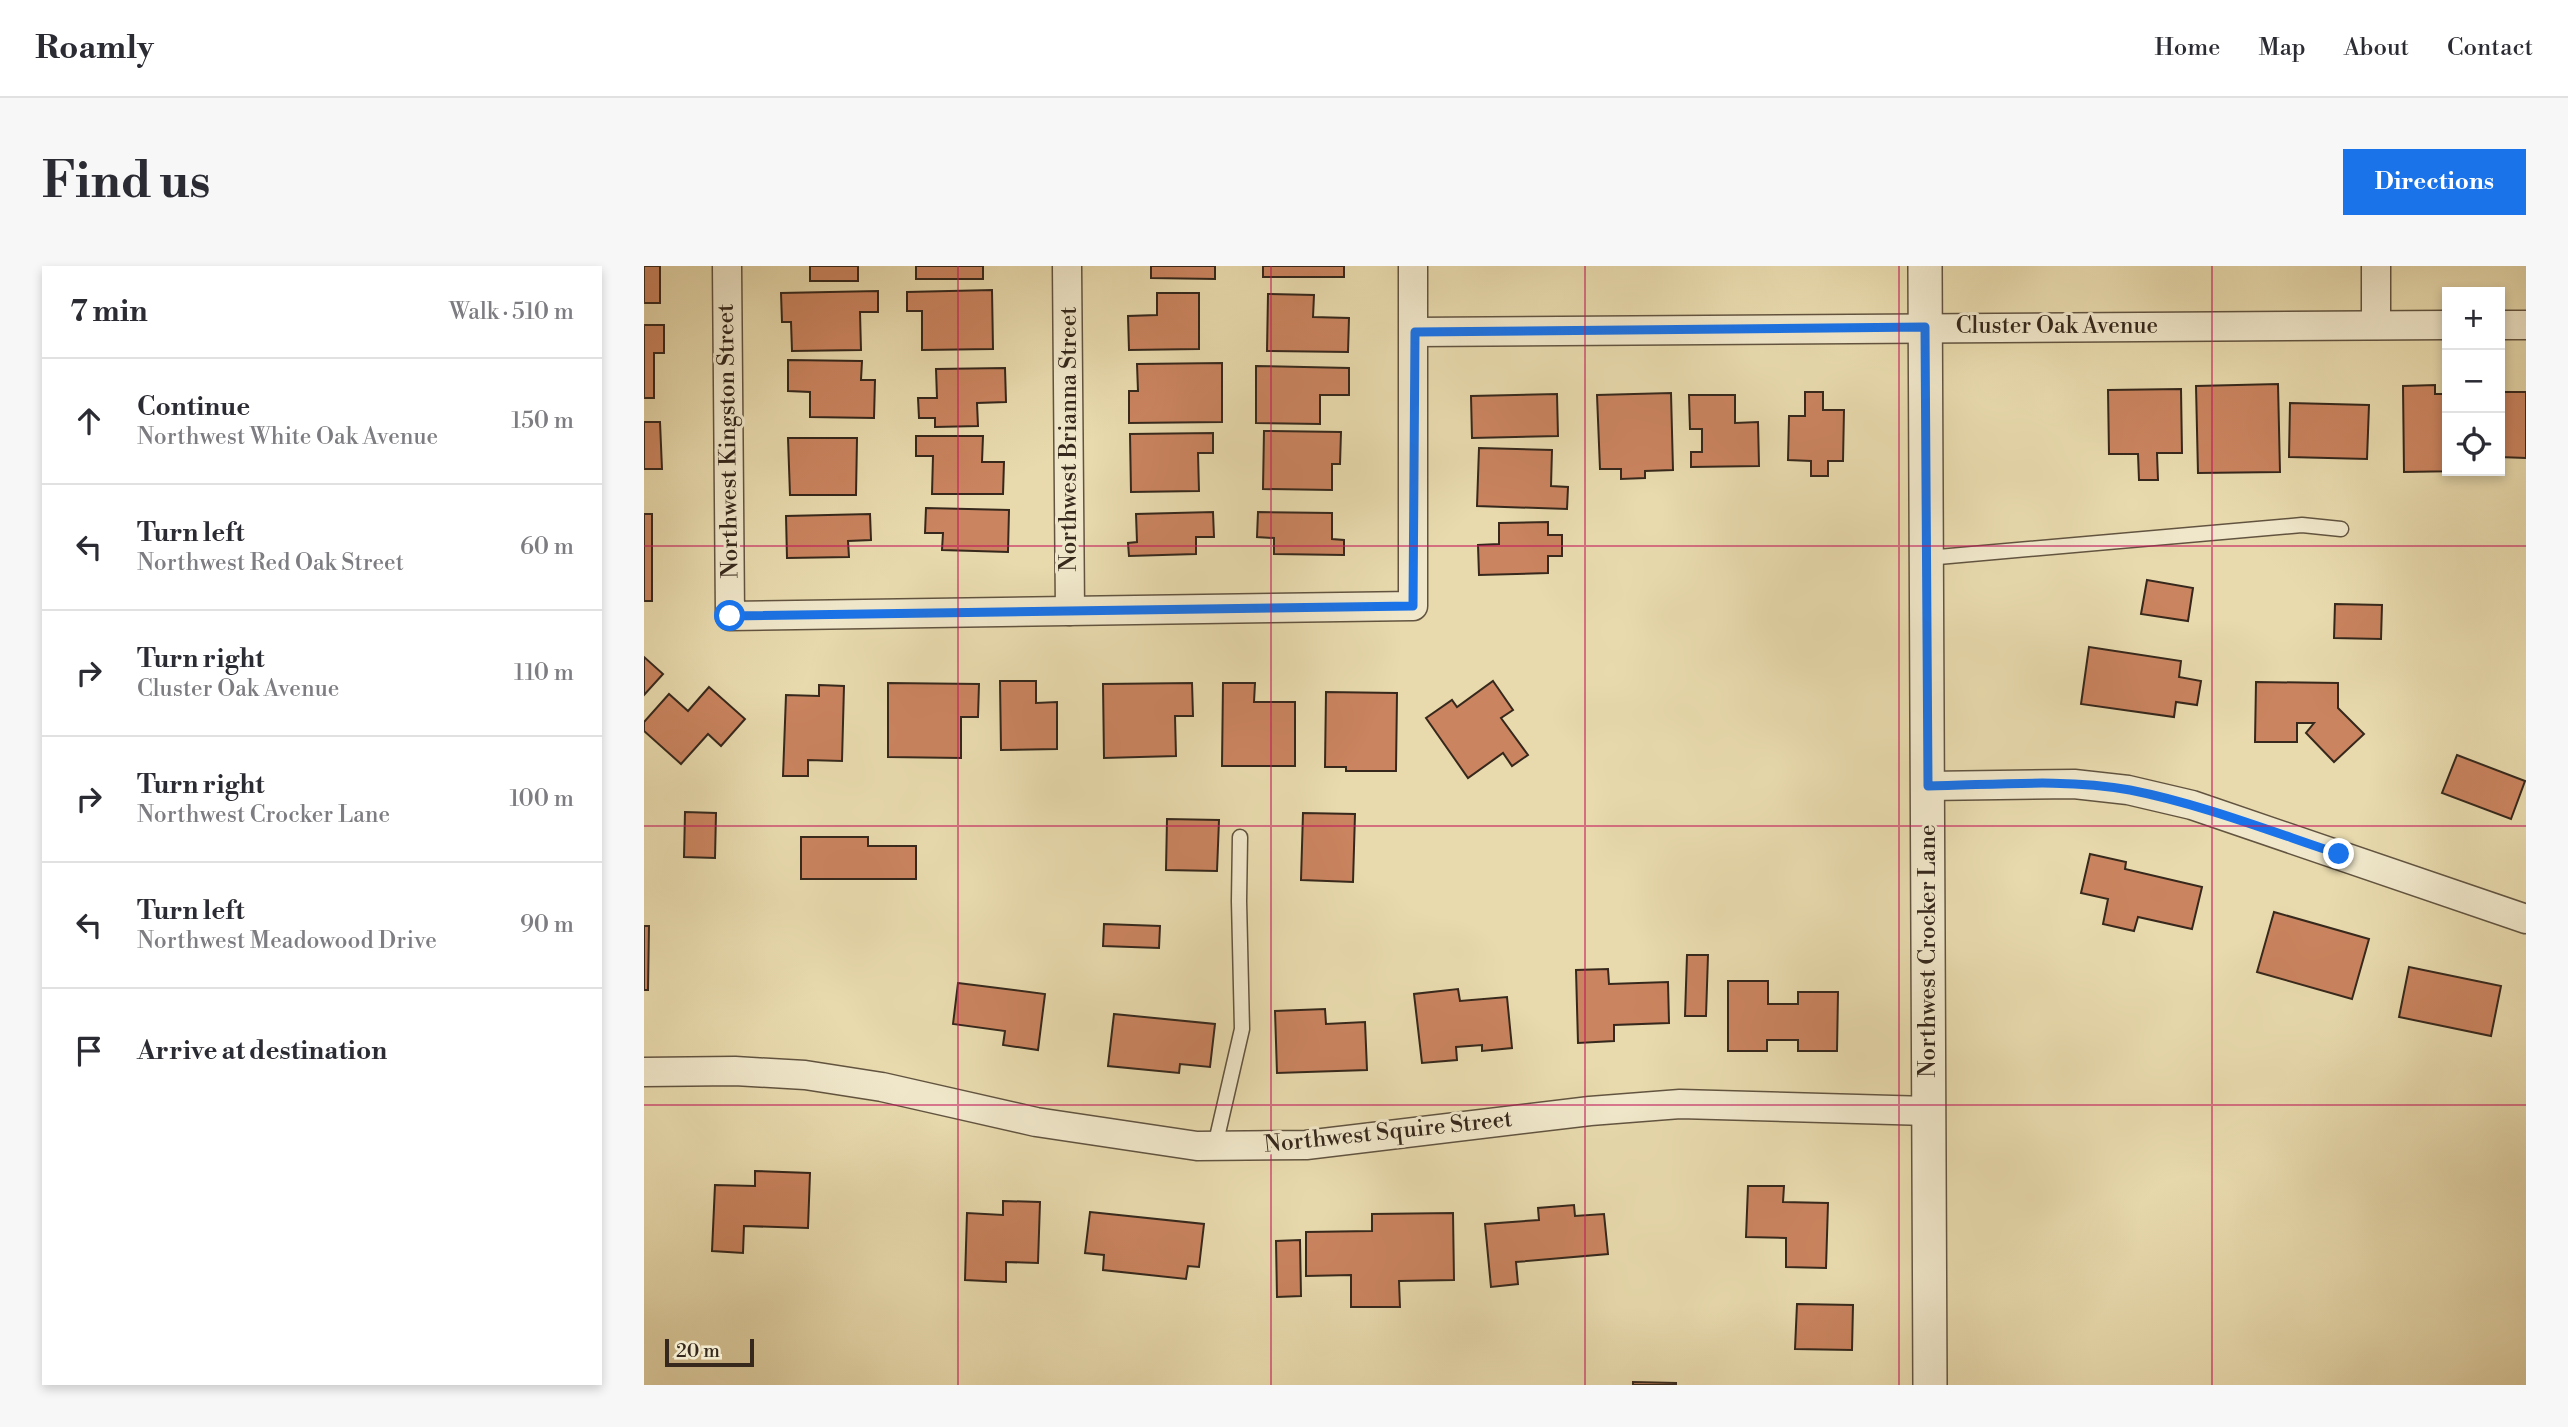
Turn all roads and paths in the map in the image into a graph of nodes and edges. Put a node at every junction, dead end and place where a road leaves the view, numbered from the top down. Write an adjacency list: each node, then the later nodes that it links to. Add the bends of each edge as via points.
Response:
1 (727, 266): 14 (street, Northwest Kingston Street, via 730,616)
2 (1067, 266): 14 (street, Northwest Brianna Street)
3 (1413, 266): 11 (street)
4 (1925, 266): 10 (street, Northwest Crocker Lane)
5 (2376, 266): 6 (street)
6 (2376, 325): 7 (street, Cluster Oak Avenue); 10 (street, Cluster Oak Avenue)
7 (2442, 325)
8 (2505, 325): 9 (street)
9 (2526, 325)
10 (1925, 327): 11 (street, Cluster Oak Avenue); 13 (street, Northwest Crocker Lane)
11 (1415, 332): 14 (street, via 1413,606)
12 (2341, 529): 13 (lane, via 2302,525)
13 (1927, 558): 15 (street, Northwest Crocker Lane)
14 (1070, 611)
15 (1928, 786): 17 (street, via 2074,785 2128,790 2192,805); 19 (street, Northwest Crocker Lane)
16 (1240, 837): 20 (lane, via 1242,1029)
17 (2526, 919)
18 (644, 1072): 20 (street, Northwest Squire Street, via 805,1076 882,1087 1036,1122)
19 (1928, 1111): 20 (street, Northwest Squire Street, via 1680,1104 1306,1145); 21 (street, Northwest Crocker Lane)
20 (1215, 1146)
21 (1930, 1385)

